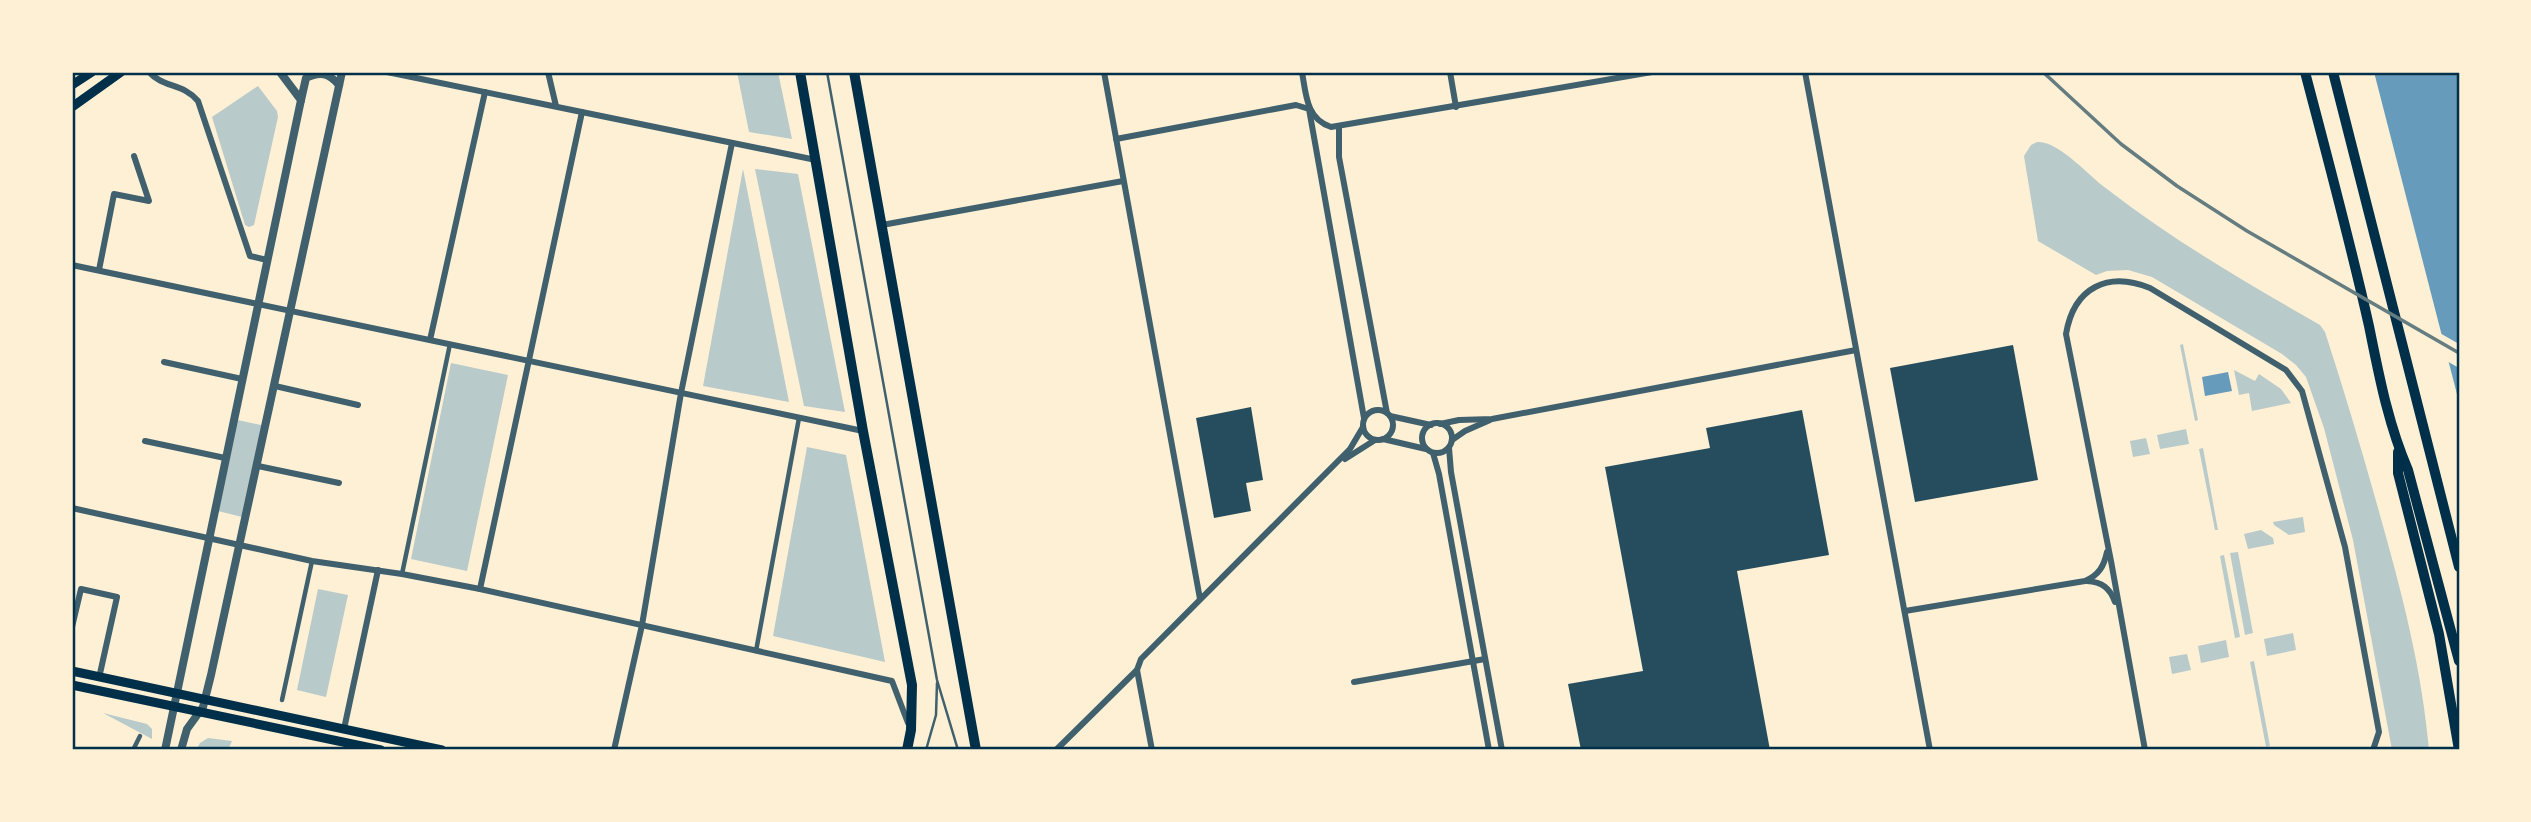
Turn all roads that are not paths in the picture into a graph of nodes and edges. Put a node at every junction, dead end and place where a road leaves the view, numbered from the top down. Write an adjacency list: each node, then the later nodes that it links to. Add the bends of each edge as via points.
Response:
1 (92, 72): 18 (main road)
2 (121, 72): 23 (main road)
3 (149, 72): 34 (street, via 190,91 198,101 250,256)
4 (280, 72): 21 (street)
5 (342, 72): 19 (street)
6 (387, 72): 20 (street)
7 (548, 72): 22 (street)
8 (800, 72): 31 (main road)
9 (827, 72): 89 (lane)
10 (854, 72): 33 (main road)
11 (1104, 72): 28 (street)
12 (1302, 72): 25 (street)
13 (1450, 72): 24 (street)
14 (1652, 72): 24 (street)
15 (1805, 72): 41 (street)
16 (2305, 72): 61 (main road)
17 (2333, 72): 72 (highway)
18 (72, 85)
19 (339, 85): 21 (street, via 333,77 316,73 306,78); 38 (street)
20 (485, 92): 22 (street); 39 (street)
21 (301, 100): 34 (street)
22 (556, 106): 26 (street)
23 (72, 107)
24 (1456, 107): 27 (street)
25 (1309, 109): 27 (street, via 1322,124); 28 (street, via 1296,105); 50 (street)
26 (582, 112): 29 (street); 42 (street)
27 (1339, 126): 48 (street, via 1339,157)
28 (1116, 139): 32 (street)
29 (732, 143): 31 (street); 46 (street)
30 (134, 156): 36 (street, via 149,201 114,194)
31 (816, 160): 55 (main road)
32 (1124, 181): 33 (street); 77 (street)
33 (882, 225): 109 (main road)
34 (267, 260): 37 (street)
35 (72, 265): 36 (street)
36 (99, 270): 37 (street)
37 (258, 304): 38 (street); 44 (street)
38 (291, 311): 39 (street); 45 (street)
39 (430, 340): 40 (street)
40 (450, 344): 42 (street); 74 (street)
41 (1856, 350): 51 (street); 78 (street)
42 (528, 361): 46 (street); 76 (street)
43 (164, 362): 44 (street)
44 (242, 379): 63 (street)
45 (275, 386): 47 (street); 64 (street)
46 (681, 393): 49 (street); 80 (street)
47 (358, 405)
48 (1388, 414): 50 (street, via 1375,410); 53 (street); 56 (street, via 1392,429)
49 (799, 418): 55 (street); 82 (street)
50 (1364, 418): 54 (street)
51 (1492, 419): 52 (street); 58 (street)
52 (1440, 424): 53 (street); 58 (street, via 1450,430)
53 (1431, 425): 62 (street, via 1422,436)
54 (1363, 427): 57 (street); 65 (street)
55 (863, 431): 98 (main road, via 912,685)
56 (1384, 439): 57 (street); 62 (street)
57 (1374, 440): 65 (street)
58 (1452, 440): 60 (street)
59 (145, 441): 63 (street)
60 (1449, 448): 62 (street, via 1442,453); 83 (street)
61 (2398, 448): 85 (main road, via 2408,470); 117 (main road, via 2398,473 2439,635)
62 (1429, 451): 84 (street, via 1439,474)
63 (225, 458): 68 (street)
64 (258, 466): 66 (street); 69 (street)
65 (1334, 466): 77 (street)
66 (339, 483)
67 (72, 508): 68 (street)
68 (208, 538): 69 (street); 92 (street)
69 (241, 545): 71 (street); 93 (street)
70 (2108, 548): 75 (street, via 2103,568); 79 (street); 116 (street, via 2066,334 2082,295 2101,283 2132,280 2286,370 2302,391 2345,547 2379,732)
71 (313, 561): 73 (street); 94 (street)
72 (2459, 567)
73 (378, 570): 74 (street); 97 (street)
74 (402, 574): 76 (street)
75 (2085, 580): 78 (street); 79 (street, via 2108,588)
76 (480, 589): 80 (street)
77 (1200, 599): 86 (street, via 1141,659)
78 (1905, 611): 114 (street)
79 (2119, 613): 115 (street)
80 (642, 625): 82 (street); 105 (street)
81 (72, 627): 88 (street, via 81,589 117,597)
82 (756, 651): 98 (street, via 892,681)
83 (1485, 659): 84 (street); 113 (street)
84 (1473, 660): 90 (street); 112 (street)
85 (2459, 661)
86 (1137, 670): 110 (street); 111 (street)
87 (72, 671): 88 (main road)
88 (99, 677): 92 (main road)
89 (937, 680): 107 (lane, via 936,715); 108 (lane)
90 (1354, 682)
91 (72, 685): 95 (main road)
92 (175, 694): 93 (main road); 95 (street)
93 (205, 700): 96 (street); 97 (main road)
94 (282, 700)
95 (173, 706): 96 (main road); 101 (street)
96 (200, 712): 102 (street, via 187,729); 103 (main road)
97 (344, 729): 104 (main road)
98 (911, 730): 106 (main road)
99 (141, 736): 100 (street)
100 (133, 750)
101 (164, 750)
102 (181, 750)
103 (382, 750)
104 (442, 750)
105 (614, 750)
106 (907, 750)
107 (926, 750)
108 (958, 750)
109 (976, 750)
110 (1055, 750)
111 (1152, 750)
112 (1489, 750)
113 (1502, 750)
114 (1930, 750)
115 (2145, 750)
116 (2372, 750)
117 (2459, 750)

